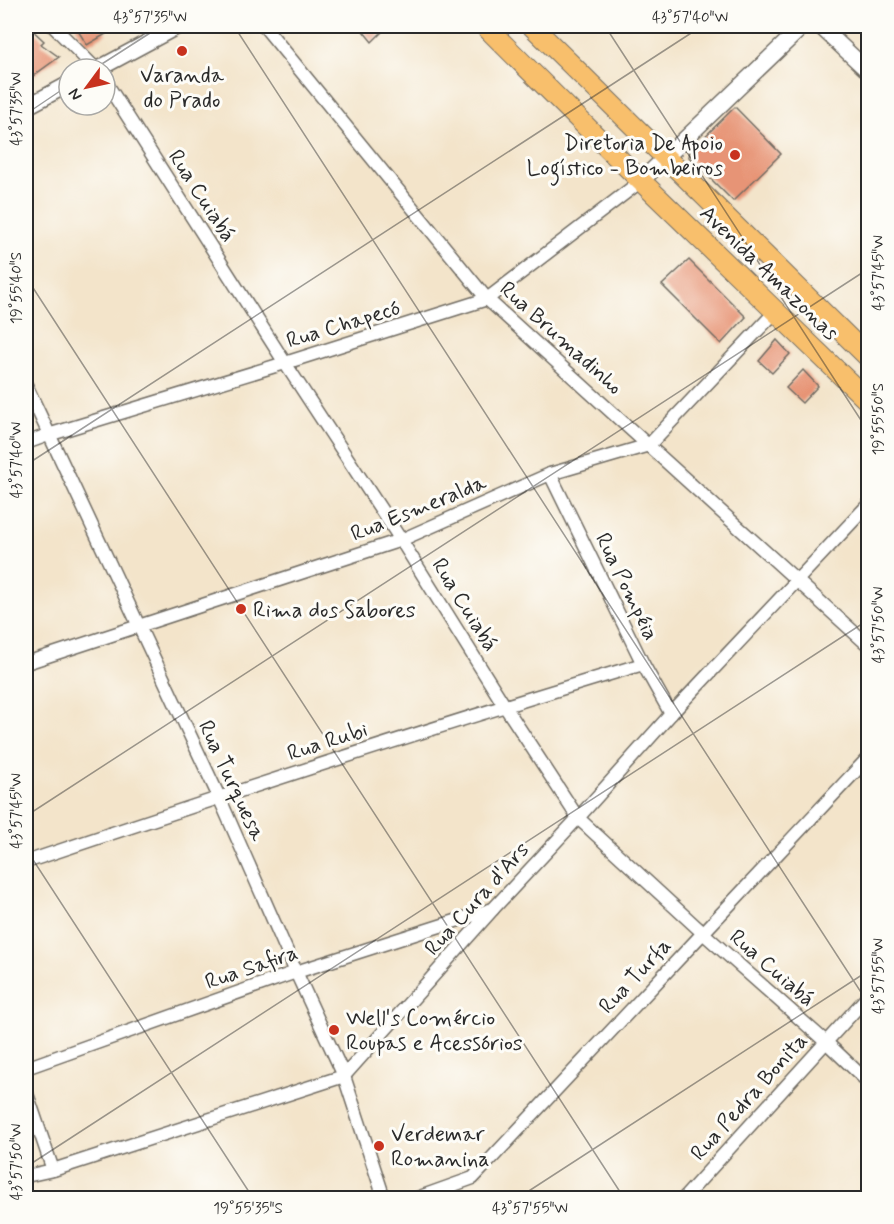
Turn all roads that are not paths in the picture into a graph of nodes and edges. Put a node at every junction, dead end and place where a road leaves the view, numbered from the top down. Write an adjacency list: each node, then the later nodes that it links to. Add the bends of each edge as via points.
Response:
1 (53, 26): 8 (street)
2 (178, 26): 9 (street)
3 (264, 26): 16 (street, Rua Brumadinho)
4 (485, 26): 15 (main road, Avenida Amazonas)
5 (532, 26): 14 (main road, Avenida Amazonas)
6 (803, 26): 14 (street)
7 (820, 26): 10 (street)
8 (85, 57)
9 (117, 58)
10 (868, 71)
11 (57, 90): 13 (street)
12 (117, 100): 19 (street, Rua Cuiabá)
13 (26, 107)
14 (667, 157): 15 (street); 18 (main road, Avenida Amazonas)
15 (641, 181): 16 (street, Rua Chapecó); 17 (main road, Avenida Amazonas)
16 (488, 299): 19 (street, Rua Chapecó); 24 (street, Rua Brumadinho)
17 (776, 311): 21 (main road, Avenida Amazonas); 24 (street)
18 (868, 357)
19 (285, 363): 22 (street, Rua Chapecó); 27 (street, Rua Cuiabá)
20 (26, 385): 22 (street, Rua Turquesa)
21 (868, 401)
22 (48, 435): 23 (street, Rua Chapecó); 29 (street, Rua Turquesa)
23 (26, 443)
24 (649, 445): 25 (street, Rua Esmeralda); 28 (street, Rua Brumadinho)
25 (550, 474): 27 (street, Rua Esmeralda); 32 (street, Rua Pompéia)
26 (868, 505): 28 (street, Rua Cura d'Ars)
27 (401, 540): 29 (street, Rua Esmeralda); 33 (street, Rua Cuiabá)
28 (797, 581): 30 (street, Rua Brumadinho); 34 (street, Rua Cura d'Ars)
29 (138, 626): 31 (street, Rua Esmeralda); 36 (street, Rua Turquesa)
30 (868, 645)
31 (26, 663)
32 (643, 664): 33 (street, Rua Rubi); 34 (street, Rua Pompéia)
33 (504, 705): 36 (street, Rua Rubi); 37 (street, Rua Cuiabá)
34 (671, 714): 37 (street, Rua Cura d'Ars)
35 (868, 758): 40 (street, Rua Turfa)
36 (219, 797): 38 (street, Rua Rubi); 41 (street, Rua Turquesa)
37 (578, 818): 39 (street, Rua Cura d'Ars); 40 (street, Rua Cuiabá)
38 (26, 862)
39 (493, 909): 41 (street, Rua Safira); 45 (street, Rua Cura d'Ars)
40 (703, 933): 43 (street, Rua Cuiabá); 51 (street, Rua Turfa, via 473,1178)
41 (296, 972): 44 (street, Rua Safira); 45 (street, Rua Turquesa)
42 (868, 996): 43 (street, Rua Pedra Bonita)
43 (826, 1042): 46 (street, Rua Cuiabá); 52 (street, Rua Pedra Bonita)
44 (26, 1068)
45 (344, 1076): 48 (street); 50 (street, Rua Turquesa)
46 (868, 1082)
47 (26, 1091): 48 (street)
48 (53, 1170): 49 (street)
49 (26, 1176)
50 (384, 1198)
51 (417, 1198)
52 (684, 1198)

